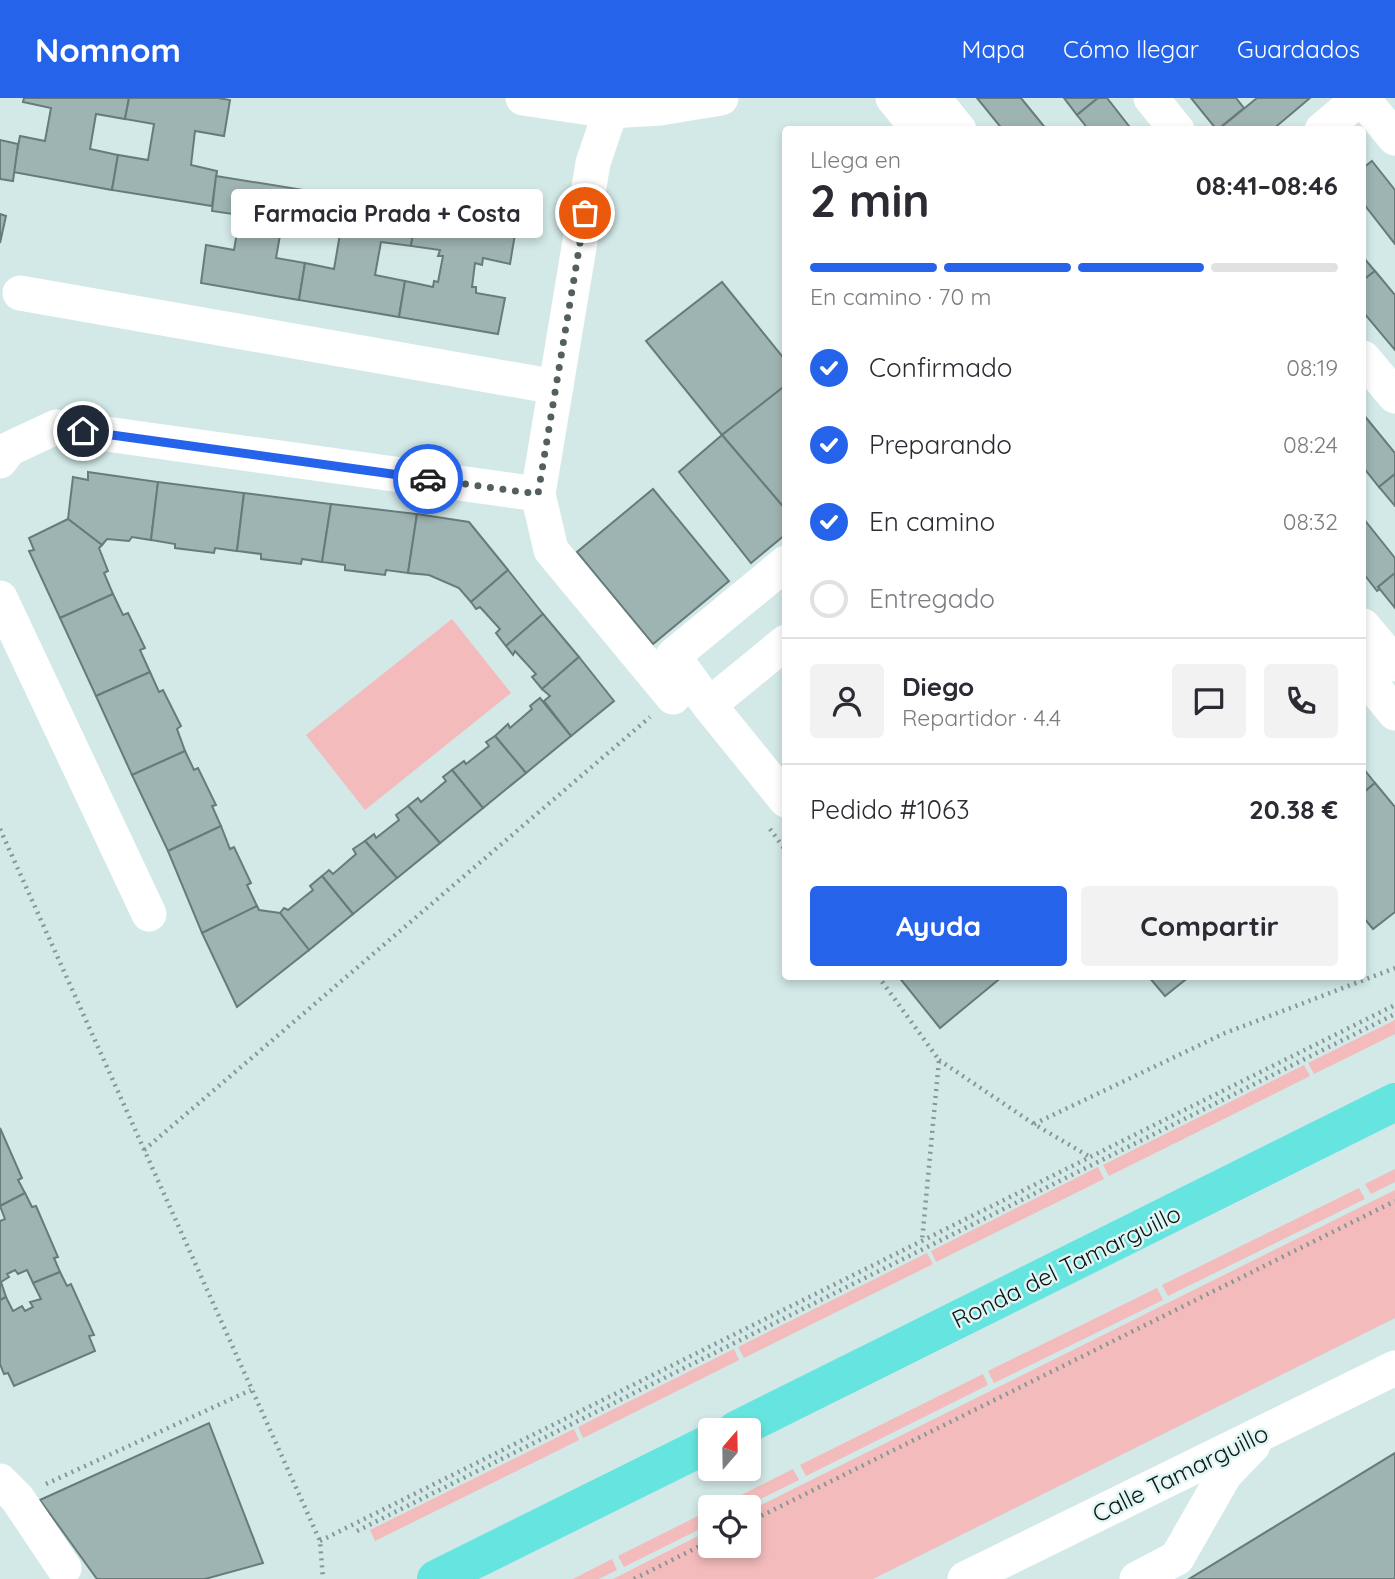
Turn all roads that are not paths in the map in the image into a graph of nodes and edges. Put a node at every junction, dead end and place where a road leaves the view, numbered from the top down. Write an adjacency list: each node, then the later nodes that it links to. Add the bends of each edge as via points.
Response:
1 (523, 98): 7 (street)
2 (721, 98): 7 (street, via 660,108)
3 (893, 98): 8 (street)
4 (933, 98): 9 (street)
5 (1151, 98): 10 (street)
6 (1361, 98): 11 (street); 12 (street)
7 (612, 105): 15 (street, via 593,163)
8 (916, 126)
9 (956, 126)
10 (1174, 126)
11 (1327, 126)
12 (1395, 138)
13 (20, 293): 15 (street)
14 (1366, 362): 16 (street)
15 (556, 387): 18 (street)
16 (1395, 396)
17 (0, 461): 18 (street, via 9,449 56,427)
18 (538, 494): 24 (street, via 551,550)
19 (782, 566): 25 (street, via 673,656)
20 (0, 598): 28 (street)
21 (1366, 631): 23 (street)
22 (782, 645): 25 (street)
23 (1386, 663): 26 (street)
24 (673, 697)
25 (709, 705): 27 (street)
26 (1395, 713)
27 (782, 795)
28 (149, 914)
29 (1395, 1102): 31 (main road, Ronda del Tamarguillo)
30 (1395, 1368): 32 (street, Calle Tamarguillo)
31 (760, 1418)
32 (1267, 1431): 37 (street, Calle Tamarguillo); 38 (street, via 1225,1474 1177,1558)
33 (698, 1449): 36 (main road)
34 (8, 1490): 35 (street)
35 (64, 1568)
36 (436, 1579)
37 (965, 1579)
38 (1138, 1579)

